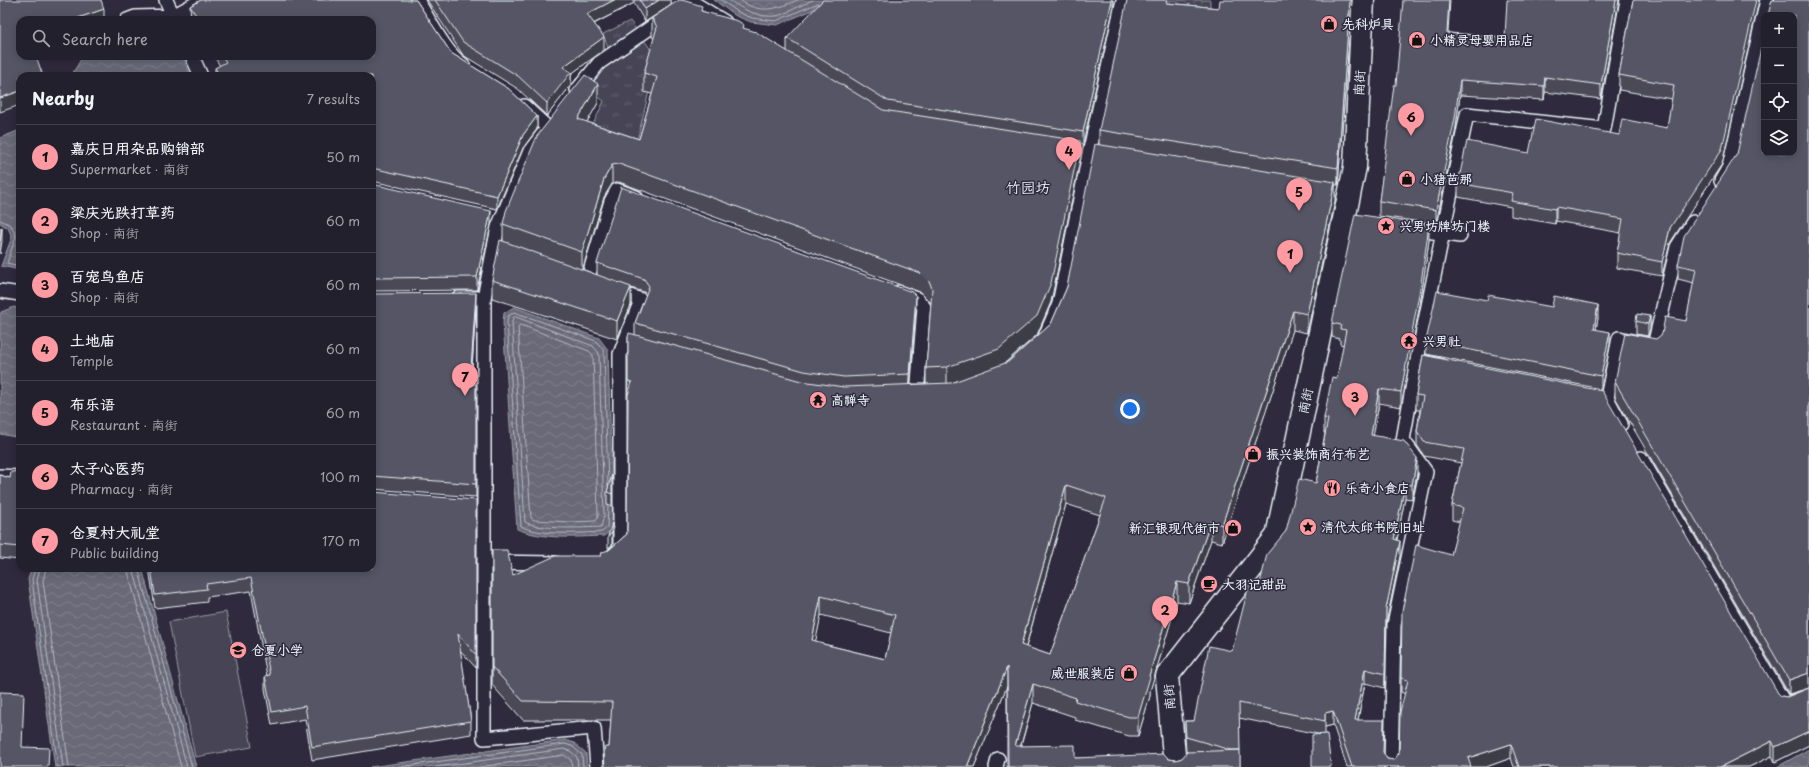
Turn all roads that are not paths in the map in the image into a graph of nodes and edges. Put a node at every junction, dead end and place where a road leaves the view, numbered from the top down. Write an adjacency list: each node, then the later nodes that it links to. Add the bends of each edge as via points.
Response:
1 (166, 0): 9 (lane)
2 (202, 0): 10 (lane)
3 (416, 0): 14 (lane, via 457,61)
4 (690, 0): 11 (lane); 16 (lane, via 599,63)
5 (1123, 0): 20 (lane)
6 (1363, 0): 60 (street, 南街, via 1354,167 1341,194 1351,220 1277,536 1167,676)
7 (1626, 0): 28 (lane, via 1604,129 1467,114)
8 (1767, 0): 22 (lane, via 1729,167)
9 (173, 16)
10 (177, 16)
11 (738, 30)
12 (194, 60): 13 (lane)
13 (199, 72)
14 (476, 73)
15 (514, 96): 18 (lane)
16 (571, 98)
17 (557, 116): 18 (lane)
18 (548, 128): 26 (lane, via 530,151)
19 (1073, 151): 20 (lane)
20 (1088, 154): 21 (lane); 41 (lane, via 1059,304 1044,340)
21 (1104, 156)
22 (1712, 194)
23 (647, 201): 33 (lane, via 617,190 611,201)
24 (1699, 214): 48 (lane, via 1677,247 1654,346 1619,338)
25 (487, 215): 26 (lane)
26 (502, 218): 30 (lane)
27 (1397, 227): 28 (lane)
28 (1442, 233): 29 (lane); 42 (lane)
29 (1460, 236)
30 (494, 248): 31 (lane); 38 (lane)
31 (530, 260)
32 (572, 276): 33 (lane)
33 (586, 281): 39 (lane, via 641,300)
34 (887, 288): 46 (lane, via 918,298 924,307)
35 (0, 291): 36 (lane)
36 (16, 293)
37 (447, 298): 38 (lane)
38 (484, 298): 54 (lane)
39 (624, 342): 40 (lane); 57 (lane, via 620,354 620,549)
40 (639, 346)
41 (1032, 350)
42 (1417, 360): 43 (lane); 61 (lane, via 1403,440 1426,472 1394,626)
43 (1455, 368)
44 (933, 394): 46 (lane)
45 (903, 395): 46 (lane)
46 (917, 395)
47 (1592, 395): 48 (lane)
48 (1607, 398): 49 (lane)
49 (1627, 434)
50 (1635, 447): 58 (lane, via 1785,704)
51 (0, 476): 52 (lane)
52 (16, 477)
53 (469, 504): 54 (lane)
54 (484, 506): 55 (lane)
55 (484, 561): 56 (lane); 59 (lane, via 484,738 594,728)
56 (566, 563)
57 (604, 564)
58 (1809, 695)
59 (597, 767)
60 (1175, 767)
61 (1391, 767)

